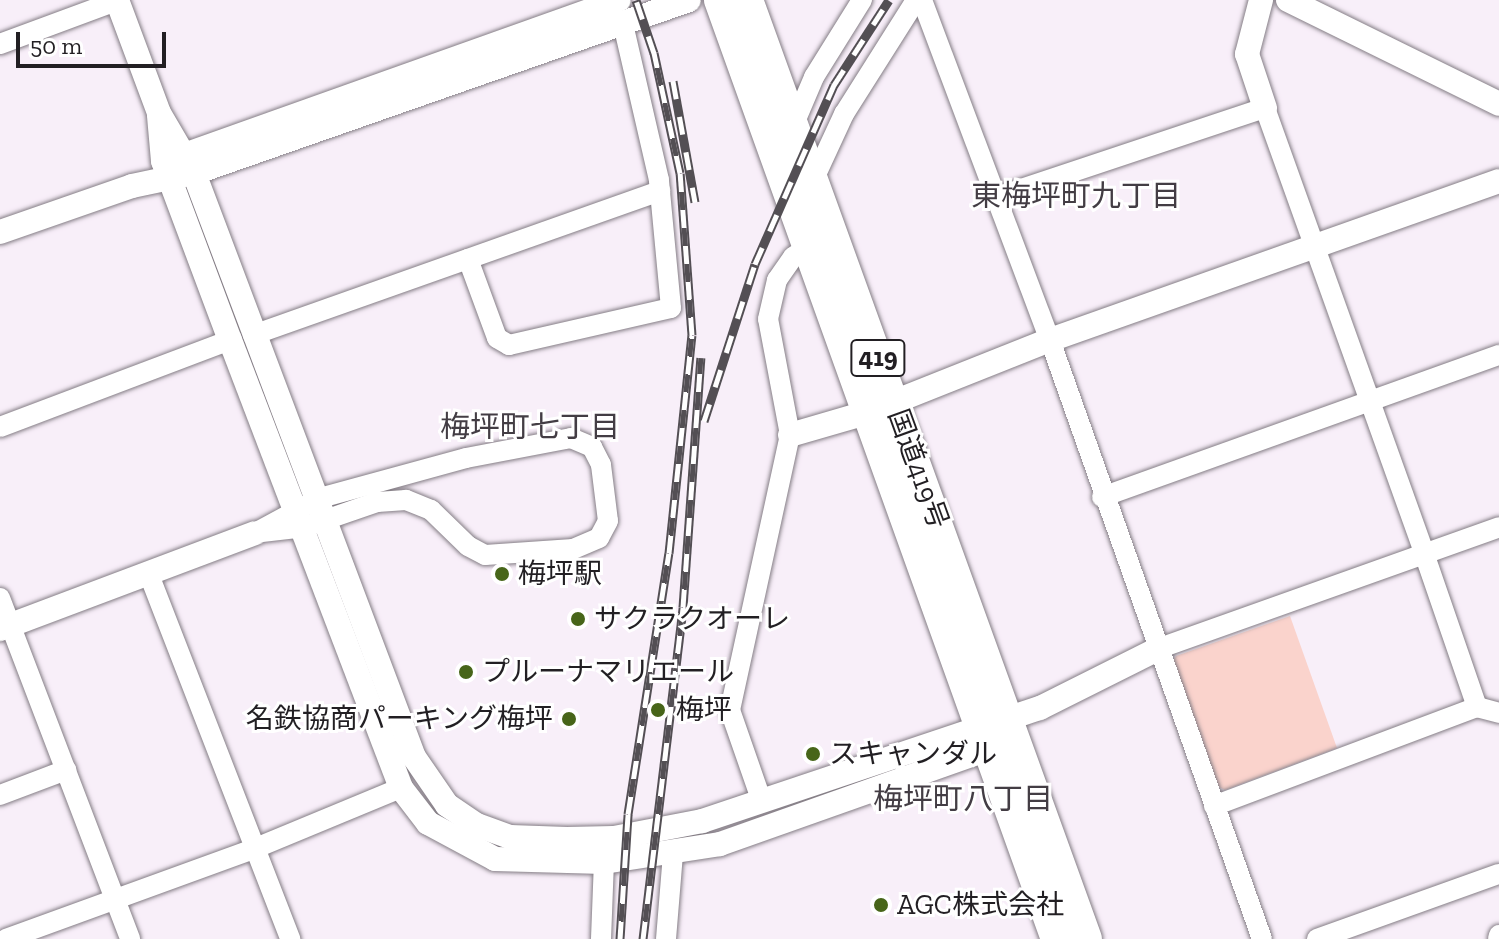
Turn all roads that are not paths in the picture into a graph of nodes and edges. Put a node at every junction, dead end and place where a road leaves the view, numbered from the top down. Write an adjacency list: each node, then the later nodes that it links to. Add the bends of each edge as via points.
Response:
1 (118, 0): 10 (street); 13 (street)
2 (689, 0): 9 (street)
3 (720, 0): 22 (highway, 国道419号 / 419)
4 (747, 0): 14 (highway, 国道419号 / 419)
5 (862, 0): 14 (street, via 814,77)
6 (919, 0): 17 (street, via 844,114); 20 (street)
7 (1261, 0): 12 (street, via 1247,54)
8 (1288, 0): 11 (street)
9 (618, 6): 15 (street); 19 (street)
10 (0, 44)
11 (1499, 104)
12 (1265, 108): 20 (street); 23 (street)
13 (159, 113): 15 (street); 16 (street)
14 (794, 124): 17 (highway, 国道419号 / 419)
15 (190, 164): 16 (street); 25 (street)
16 (166, 170): 21 (street); 25 (street)
17 (813, 181): 29 (highway, 国道419号 / 419)
18 (1499, 181): 23 (street)
19 (660, 191): 24 (street); 24 (street, via 671,308 661,313 509,345 497,338)
20 (997, 197): 26 (street)
21 (0, 232)
22 (807, 248): 29 (highway, 国道419号 / 419); 31 (street, via 793,257 777,280 768,319)
23 (1314, 249): 26 (street); 28 (street)
24 (468, 259): 25 (street)
25 (242, 338): 30 (street); 33 (street)
26 (1050, 340): 29 (street); 32 (street)
27 (1499, 355): 28 (street)
28 (1370, 403): 32 (street); 36 (street)
29 (882, 407): 31 (street); 43 (highway, 国道419号 / 419)
30 (0, 427)
31 (790, 435): 47 (street, via 730,710)
32 (1102, 497): 40 (street)
33 (312, 513): 33 (street, via 466,458 571,438 592,447 601,465 608,521 599,538 573,549 485,555 431,510 406,500); 35 (street); 45 (street); 47 (street, via 414,757 447,805 477,825 510,837 614,838 702,821)
34 (1499, 527): 36 (street)
35 (255, 533): 37 (street)
36 (1425, 556): 40 (street); 41 (street)
37 (148, 572): 39 (street); 49 (street)
38 (0, 598): 39 (street)
39 (5, 627): 44 (street)
40 (1160, 648): 43 (street); 48 (street)
41 (1477, 707): 42 (street); 48 (street)
42 (1499, 713)
43 (998, 732): 47 (street); 50 (street, via 768,828); 59 (highway, 国道419号 / 419); 60 (highway, 国道419号 / 419)
44 (66, 770): 46 (street); 53 (street)
45 (401, 788): 49 (street); 51 (street, via 428,823 495,859)
46 (0, 795)
47 (762, 802)
48 (1214, 806): 61 (street)
49 (256, 848): 53 (street); 56 (street)
50 (673, 853): 51 (street); 58 (street)
51 (604, 862): 57 (street)
52 (1499, 874): 62 (street)
53 (115, 897): 54 (street); 55 (street)
54 (6, 939)
55 (130, 939)
56 (290, 939)
57 (601, 939)
58 (666, 939)
59 (1057, 939)
60 (1086, 939)
61 (1262, 939)
62 (1317, 939)

